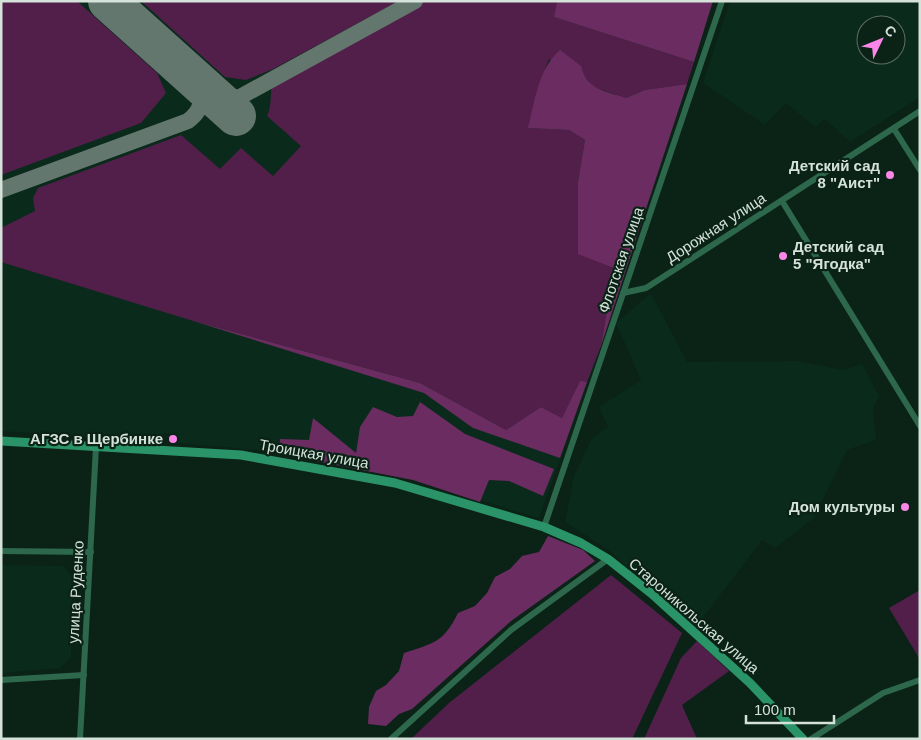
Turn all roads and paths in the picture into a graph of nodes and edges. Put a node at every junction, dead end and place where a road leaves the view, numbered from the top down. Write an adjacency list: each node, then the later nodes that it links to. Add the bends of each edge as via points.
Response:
1 (722, 1): 6 (street, Флотская улица)
2 (920, 111): 3 (street, Дорожная улица)
3 (894, 129): 4 (street); 5 (street, Дорожная улица)
4 (920, 170)
5 (782, 201): 6 (street, Дорожная улица, via 646,288); 7 (street)
6 (623, 293): 10 (street, Флотская улица)
7 (920, 426)
8 (1, 441): 9 (street, Троицкая улица)
9 (96, 447): 10 (street, Троицкая улица, via 266,459 395,483); 12 (street, улица Руденко)
10 (544, 527): 13 (street, Троицкая улица)
11 (1, 550): 12 (street)
12 (91, 552): 14 (street, улица Руденко)
13 (608, 559): 18 (street, via 511,630); 19 (street, Староникольская улица, via 706,642)
14 (84, 675): 15 (street); 17 (street, улица Руденко)
15 (1, 680)
16 (920, 680): 20 (street, via 883,693)
17 (80, 739)
18 (391, 739)
19 (803, 739)
20 (811, 739)

